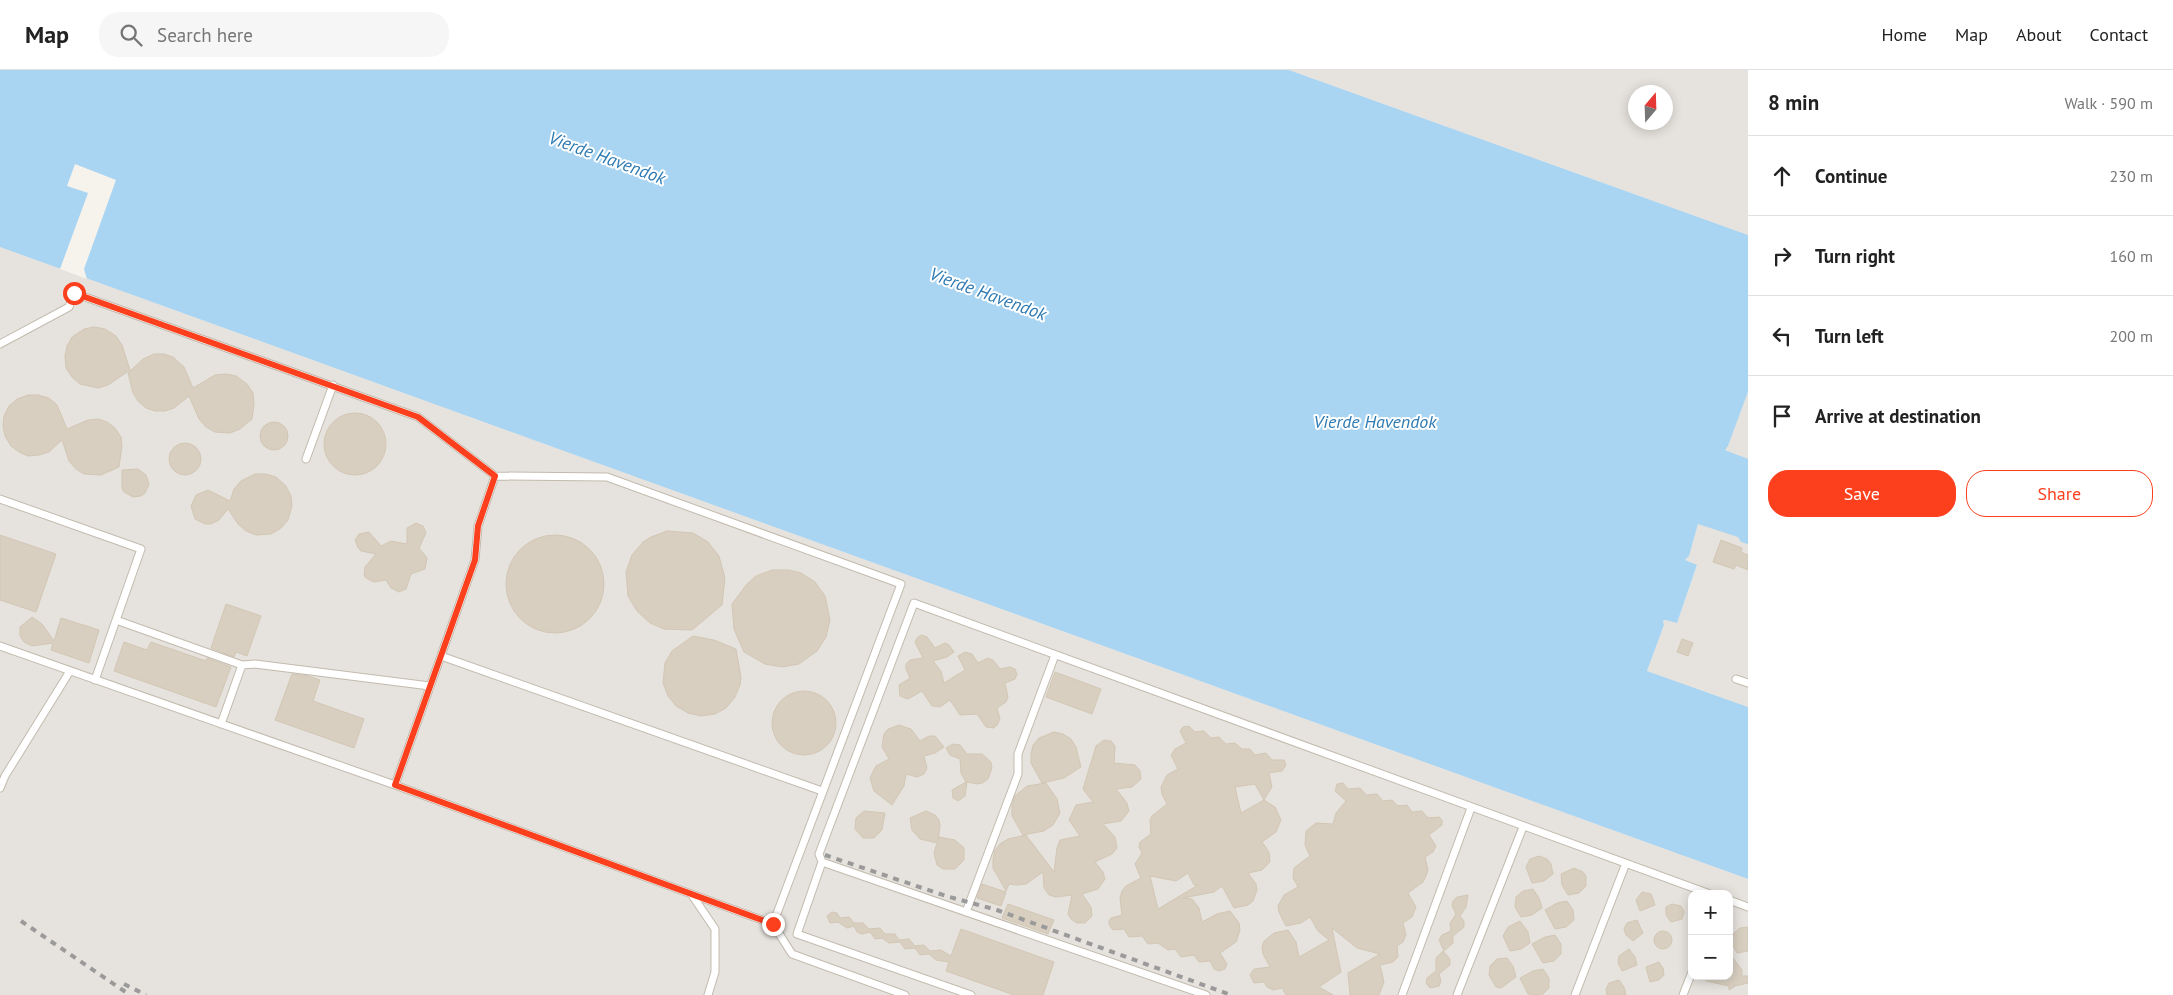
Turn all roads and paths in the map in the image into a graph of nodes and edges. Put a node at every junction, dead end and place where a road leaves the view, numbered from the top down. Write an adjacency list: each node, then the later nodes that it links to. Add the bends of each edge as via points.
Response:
1 (0, 344): 2 (lane, via 69,307 74,293)
2 (333, 385): 3 (lane); 4 (lane, via 418,417)
3 (306, 459)
4 (495, 476): 9 (lane, via 478,526 475,560); 20 (lane, via 607,477 900,584)
5 (0, 499): 6 (lane, via 141,549)
6 (116, 620): 10 (lane); 13 (lane)
7 (0, 646): 11 (lane)
8 (1054, 655): 21 (lane); 23 (lane, via 914,603 819,854); 29 (lane, via 1018,754 1018,774)
9 (441, 656): 15 (lane); 20 (lane)
10 (242, 665): 15 (lane); 16 (lane)
11 (70, 671): 13 (lane); 17 (lane)
12 (1736, 679): 14 (lane)
13 (95, 680): 16 (lane)
14 (1748, 683)
15 (430, 686): 18 (lane)
16 (221, 724): 18 (lane)
17 (2, 776): 19 (lane)
18 (395, 785): 26 (lane)
19 (0, 788)
20 (822, 791): 30 (lane)
21 (1471, 808): 22 (lane); 36 (lane)
22 (1523, 826): 24 (lane); 37 (lane)
23 (822, 862): 29 (lane); 34 (lane, via 797,934)
24 (1626, 863): 25 (lane); 38 (lane)
25 (1699, 890)
26 (692, 895): 30 (lane); 32 (lane, via 715,929 715,972)
27 (1733, 901): 28 (lane)
28 (1748, 907)
29 (966, 912): 35 (lane)
30 (773, 924): 33 (lane, via 792,954)
31 (1689, 980): 39 (lane)
32 (708, 995)
33 (905, 995)
34 (971, 995)
35 (1206, 995)
36 (1402, 995)
37 (1457, 995)
38 (1575, 995)
39 (1683, 995)

